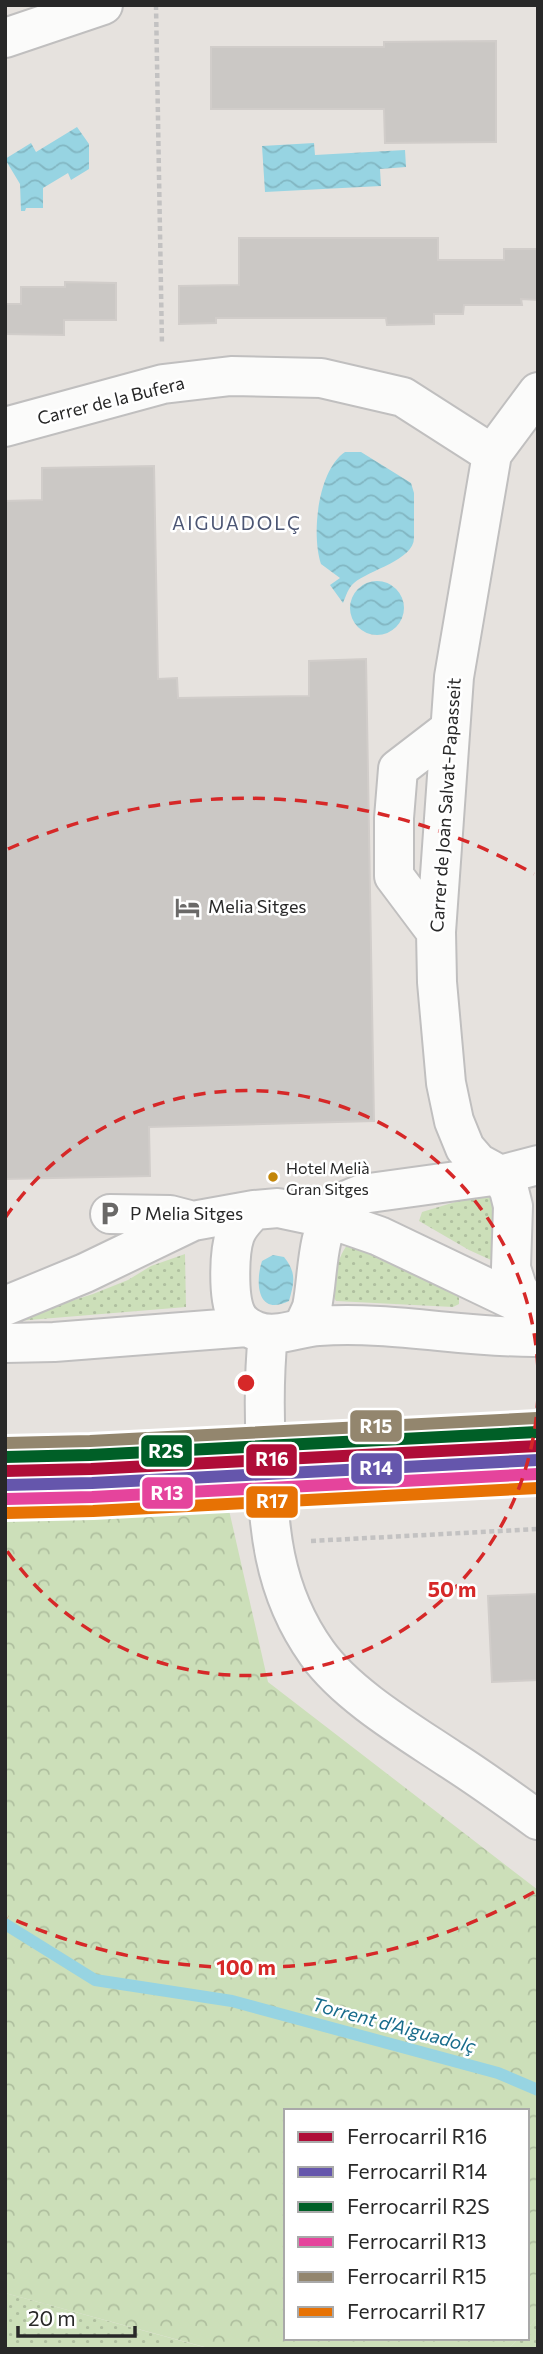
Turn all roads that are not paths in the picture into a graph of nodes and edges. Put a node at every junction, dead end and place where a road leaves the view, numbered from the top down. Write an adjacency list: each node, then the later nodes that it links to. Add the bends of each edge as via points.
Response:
1 (103, 5): 2 (street)
2 (5, 38)
3 (538, 392): 5 (street, Carrer de Joan Salvat-Papasseit)
4 (5, 427): 5 (street, Carrer de la Bufera, via 163,384 231,376 321,378 403,397)
5 (492, 454): 7 (street, Carrer de Joan Salvat-Papasseit, via 454,677 436,932 445,1070 454,1121 465,1148 478,1163)
6 (538, 1165): 7 (street)
7 (500, 1175): 10 (street, via 362,1194 347,1200); 13 (street, via 513,1206 511,1268)
8 (254, 1210): 10 (street, via 295,1210); 11 (street); 14 (street, via 240,1222 234,1237 234,1304 236,1314)
9 (110, 1214): 11 (street, via 170,1215)
10 (330, 1219): 13 (street, via 391,1241); 14 (street, via 316,1270 312,1308)
11 (193, 1221): 12 (street)
12 (5, 1306)
13 (535, 1319): 14 (street, via 470,1336 361,1325)
14 (273, 1329): 15 (street); 16 (street, via 264,1394 268,1506 272,1545 290,1608 318,1655 346,1684)
15 (5, 1343)
16 (538, 1820)

